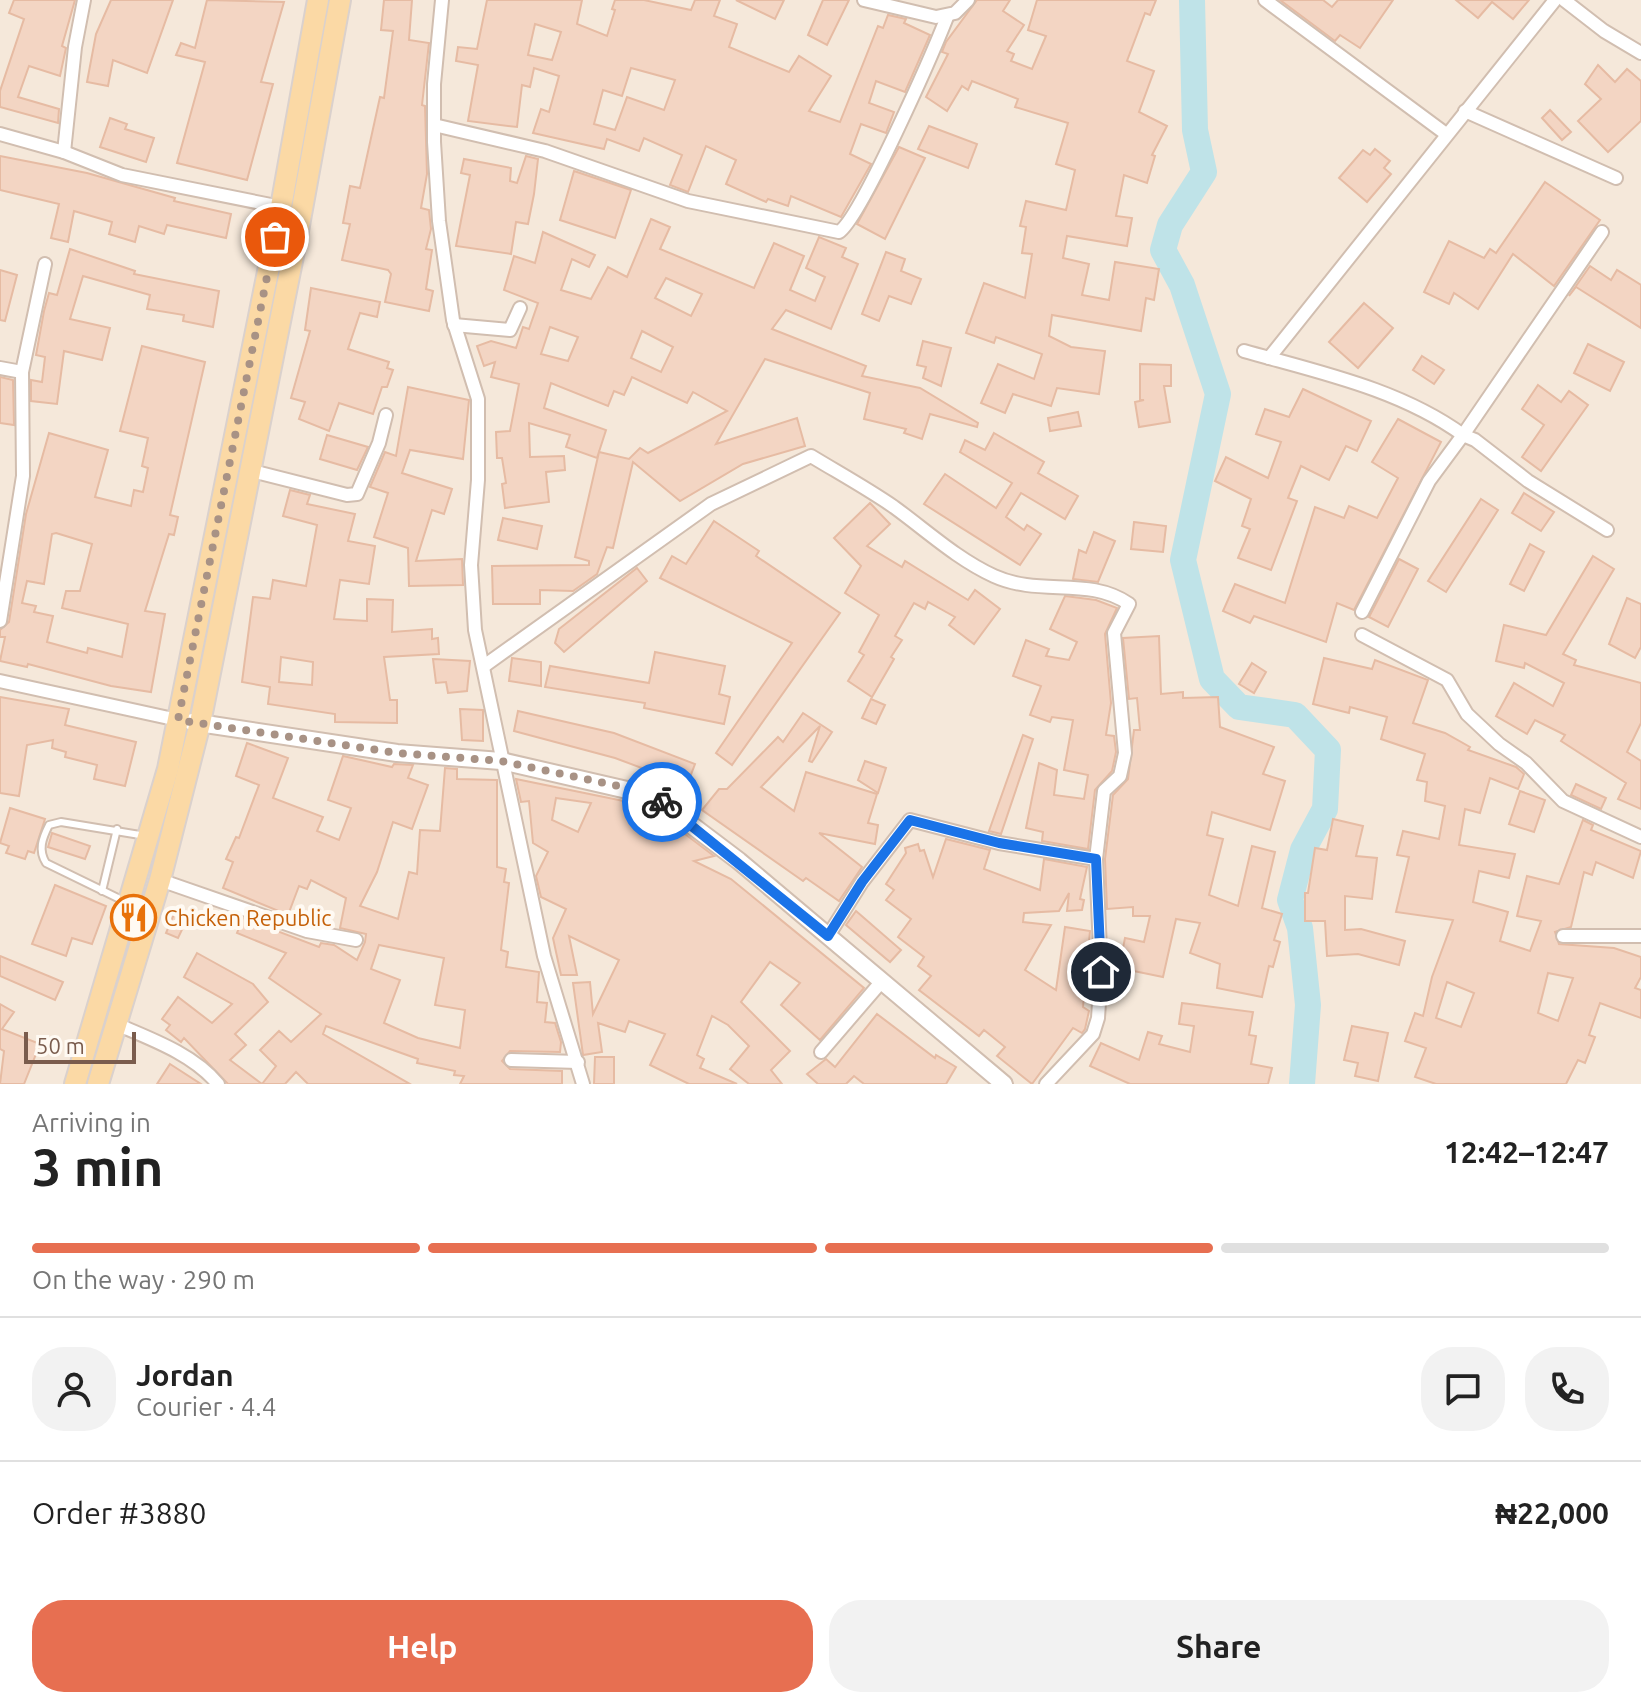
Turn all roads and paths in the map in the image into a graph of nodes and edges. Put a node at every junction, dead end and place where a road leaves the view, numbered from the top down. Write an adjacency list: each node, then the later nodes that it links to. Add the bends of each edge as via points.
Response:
1 (84, 0): 16 (street)
2 (318, 0): 18 (main road)
3 (340, 0): 29 (main road)
4 (442, 0): 13 (street)
5 (864, 0): 10 (street)
6 (968, 0): 10 (street)
7 (1265, 0): 15 (street)
8 (1555, 0): 12 (street)
9 (1564, 0): 11 (street)
10 (947, 17): 13 (street, via 873,179 839,232 698,204 545,151)
11 (1641, 53)
12 (1465, 111): 15 (street); 17 (street)
13 (434, 125): 22 (street, via 439,221)
14 (0, 134): 16 (street)
15 (1446, 134): 24 (street)
16 (64, 152): 18 (street, via 122,175)
17 (1616, 178)
18 (281, 207): 36 (main road)
19 (1602, 232): 28 (street)
20 (45, 264): 26 (street)
21 (520, 308): 22 (street, via 510,330)
22 (454, 325): 34 (street, via 478,399 472,596)
23 (1244, 351): 24 (street)
24 (1269, 358): 28 (street, via 1423,410)
25 (0, 368): 26 (street)
26 (22, 372): 32 (street, via 23,476)
27 (386, 415): 29 (street, via 357,494)
28 (1463, 435): 30 (street); 31 (street, via 1429,481)
29 (248, 470): 37 (main road)
30 (1607, 530)
31 (1362, 612)
32 (0, 621)
33 (1362, 635): 41 (street, via 1447,680 1467,714 1563,801)
34 (484, 666): 38 (street); 42 (street, via 711,504 811,456 995,576 1023,587 1114,594 1129,604 1114,633 1125,753 1120,776 1104,791)
35 (0, 681): 36 (street)
36 (178, 720): 37 (street); 40 (main road)
37 (200, 723): 38 (street, via 397,753); 43 (main road)
38 (501, 761): 46 (street, via 653,796); 54 (street, via 544,956)
39 (117, 829): 40 (lane); 44 (lane); 44 (lane, via 61,822 49,825 41,847 46,863)
40 (149, 837): 45 (main road)
41 (1641, 837)
42 (1096, 859): 46 (street, via 999,843 910,820); 60 (street, via 1098,1018 1093,1034)
43 (160, 880): 49 (street, via 307,931); 51 (main road)
44 (102, 891): 45 (lane)
45 (130, 903): 55 (main road)
46 (828, 936): 50 (street)
47 (1563, 936): 48 (street)
48 (1641, 936)
49 (356, 940)
50 (882, 981): 52 (street); 59 (street)
51 (116, 1024): 56 (main road); 57 (street, via 153,1039)
52 (821, 1052)
53 (511, 1060): 54 (street)
54 (578, 1062): 58 (street)
55 (75, 1084)
56 (98, 1084)
57 (218, 1084)
58 (583, 1084)
59 (1004, 1084)
60 (1046, 1084)

